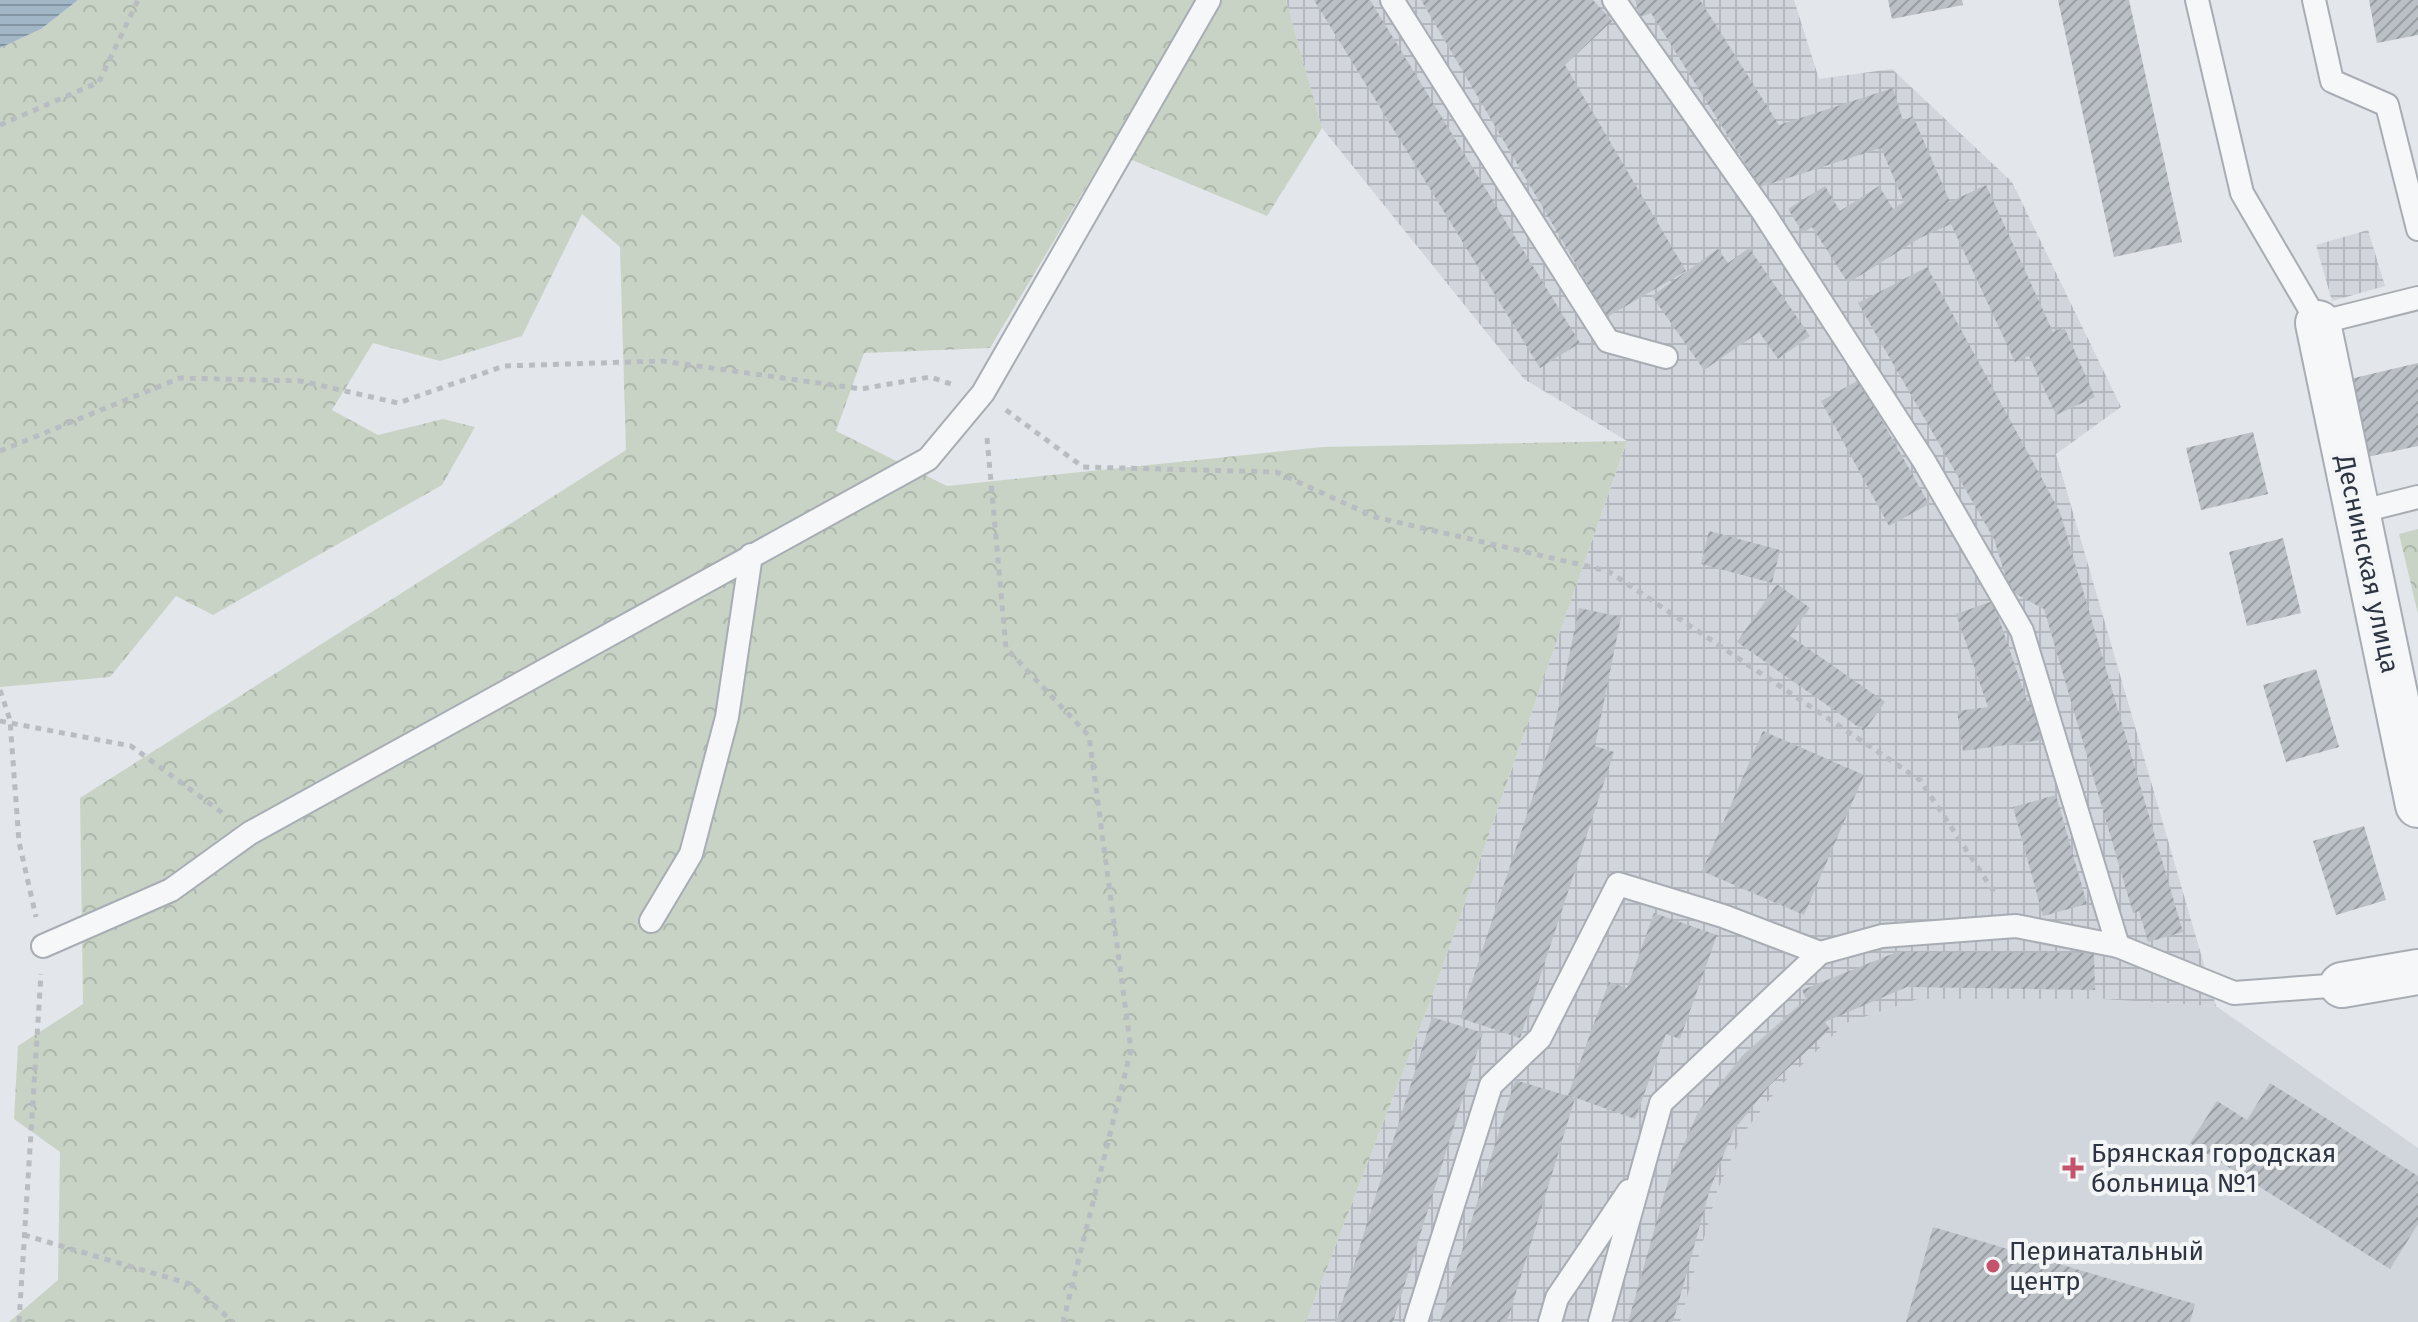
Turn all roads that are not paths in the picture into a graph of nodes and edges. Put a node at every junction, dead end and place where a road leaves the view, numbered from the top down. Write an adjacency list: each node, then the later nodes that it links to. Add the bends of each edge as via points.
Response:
1 (1209, 0): 12 (lane, via 983,393 928,459)
2 (1392, 0): 9 (lane, via 1608,341)
3 (1614, 0): 16 (lane, via 1772,225 1924,461 2022,631)
4 (2197, 0): 8 (lane, via 2242,193)
5 (2314, 0): 6 (lane, via 2332,81 2387,105)
6 (2418, 229)
7 (2418, 298): 8 (lane)
8 (2318, 323): 11 (street, Деснинская улица)
9 (1666, 357)
10 (2418, 497): 11 (lane)
11 (2358, 512): 13 (street, Деснинская улица)
12 (751, 555): 14 (lane, via 727,717 691,854); 15 (lane, via 250,833 171,890)
13 (2417, 795)
14 (651, 921)
15 (43, 946)
16 (2118, 946): 17 (lane, via 2016,926 1882,936); 19 (lane, via 2234,993)
17 (1820, 953): 20 (lane, via 1661,1103); 21 (lane, via 1618,884 1540,1038 1491,1085)
18 (2418, 972): 19 (street)
19 (2342, 985)
20 (1641, 1173): 22 (lane, via 1557,1298); 23 (lane)
21 (1416, 1322)
22 (1550, 1322)
23 (1600, 1322)

